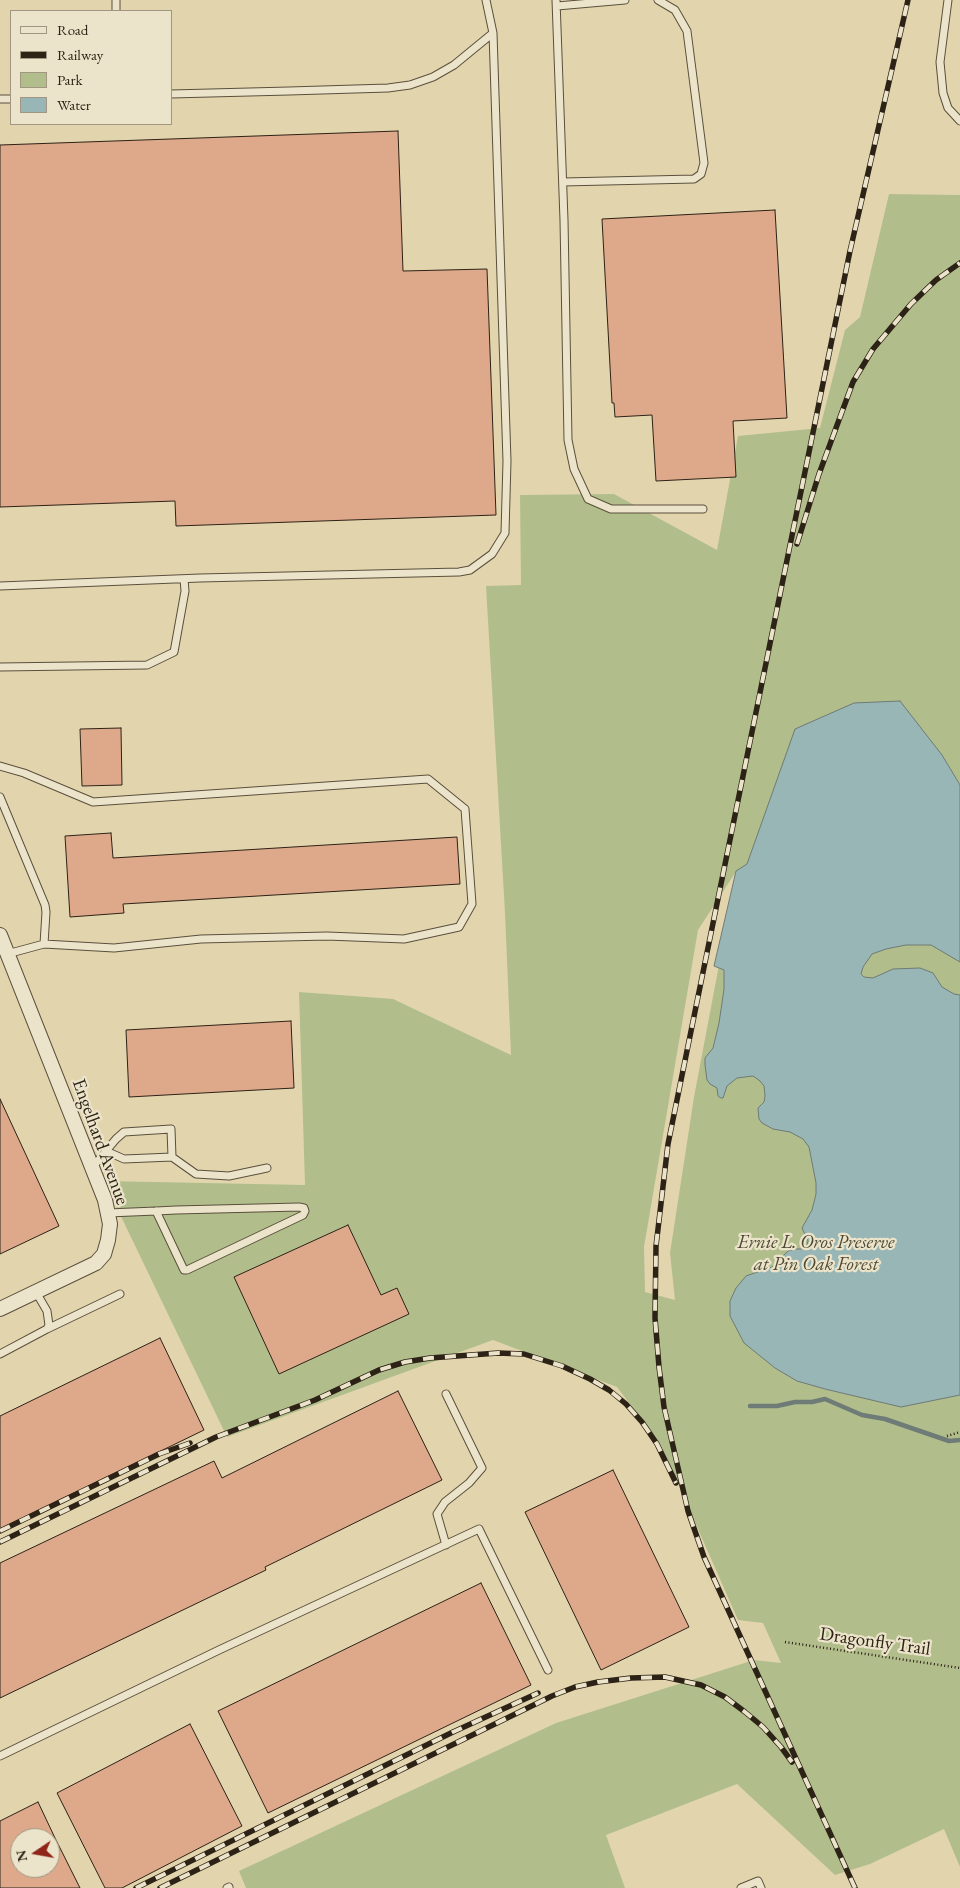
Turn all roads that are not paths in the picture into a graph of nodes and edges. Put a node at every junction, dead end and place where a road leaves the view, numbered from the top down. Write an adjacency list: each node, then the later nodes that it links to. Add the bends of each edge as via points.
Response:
1 (486, 0): 6 (lane)
2 (625, 0): 5 (lane)
3 (658, 0): 9 (lane, via 675,10 687,31 704,163 701,174 694,179)
4 (948, 0): 8 (lane, via 940,62 948,108)
5 (556, 3): 9 (lane)
6 (493, 33): 7 (lane, via 454,65 410,85); 11 (lane, via 507,461 505,533 492,554 470,570 459,572)
7 (172, 94)
8 (960, 121)
9 (563, 182): 10 (lane, via 568,440 574,469 588,499 611,510)
10 (703, 508)
11 (184, 579): 12 (lane); 13 (lane, via 185,591 174,652 146,665)
12 (0, 586)
13 (0, 667)
14 (0, 766): 17 (lane, via 93,802 428,780 465,809 472,904 459,927 404,939 327,936 201,938 114,948)
15 (0, 798): 17 (lane, via 45,905)
16 (0, 935): 18 (street, Engelhard Avenue)
17 (44, 944): 18 (lane)
18 (7, 954): 21 (street, Engelhard Avenue)
19 (106, 1151): 20 (lane, via 124,1159); 20 (lane, via 124,1132 171,1129); 21 (lane)
20 (172, 1156): 22 (lane, via 196,1174 229,1176)
21 (92, 1168): 24 (street, Engelhard Avenue)
22 (267, 1168)
23 (156, 1211): 23 (lane, via 299,1206 305,1211 303,1215 188,1270 184,1270); 24 (lane)
24 (108, 1213): 25 (street, Engelhard Avenue, via 110,1224 104,1254 96,1262)
25 (36, 1292): 27 (street, Engelhard Avenue); 28 (lane, via 47,1311)
26 (120, 1294): 28 (lane)
27 (0, 1309)
28 (48, 1329): 29 (lane)
29 (0, 1354)
30 (446, 1394): 31 (lane, via 482,1468 445,1502 437,1514)
31 (446, 1545): 32 (lane, via 479,1529); 33 (lane)
32 (548, 1670)
33 (0, 1756)
34 (741, 1888): 35 (lane, via 758,1881)
35 (761, 1888)

